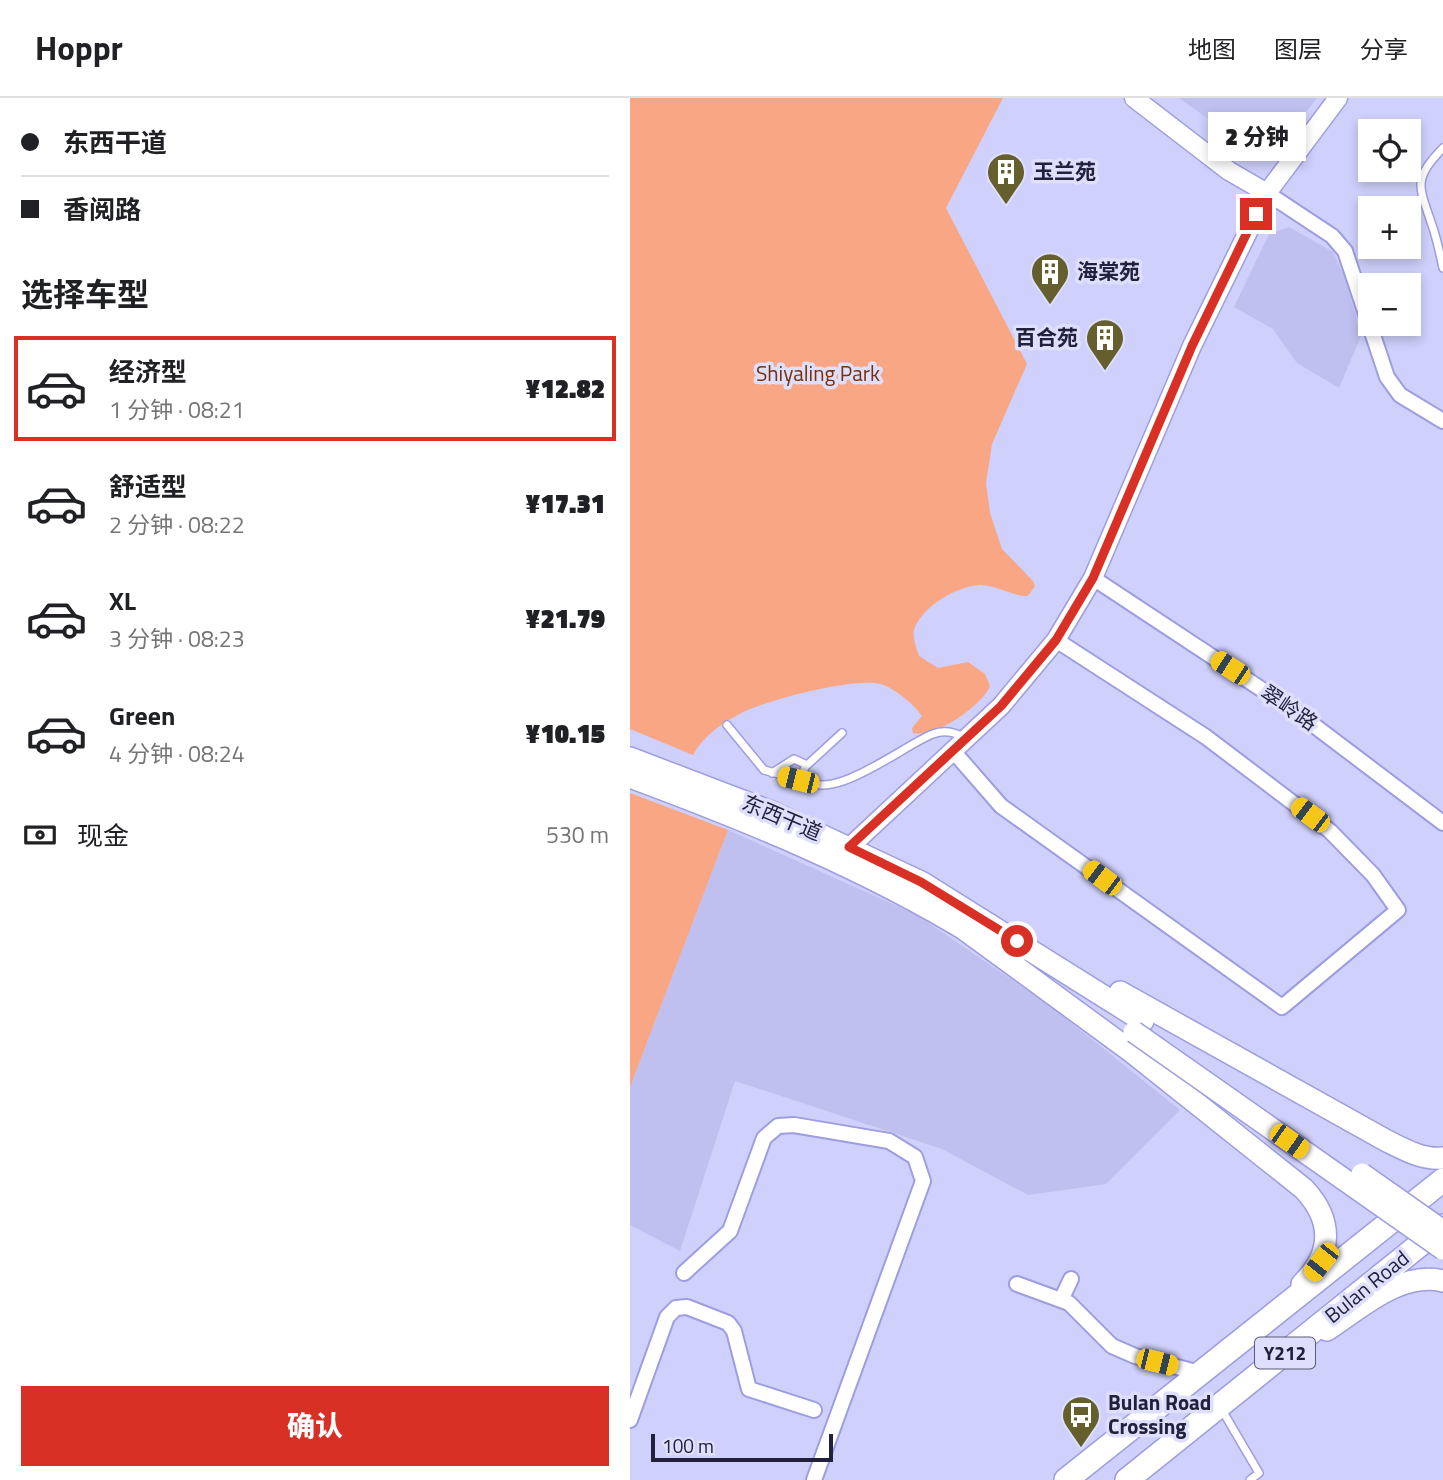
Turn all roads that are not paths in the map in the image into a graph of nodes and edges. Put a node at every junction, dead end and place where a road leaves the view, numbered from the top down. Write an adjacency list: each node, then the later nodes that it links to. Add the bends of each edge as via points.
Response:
1 (1134, 98): 4 (street, via 1229,171)
2 (1338, 98): 4 (street)
3 (1443, 148): 5 (lane, via 1420,179 1419,191)
4 (1266, 192): 6 (street, via 1332,236 1345,251 1387,377 1400,395); 7 (street, via 1192,346)
5 (1443, 268)
6 (1443, 421)
7 (1093, 578): 8 (street); 18 (street, 翠岭路, via 1299,714)
8 (1056, 640): 11 (street); 12 (street, via 1206,737 1331,831 1373,875 1398,910 1282,1007 1001,806)
9 (727, 725): 15 (lane, via 764,770)
10 (842, 733): 14 (lane)
11 (968, 739): 12 (street); 17 (lane, via 953,732 932,734 838,784)
12 (954, 752): 19 (street)
13 (630, 758): 19 (main road, 东西干道, via 774,813)
14 (807, 765): 15 (lane, via 794,759); 17 (lane, via 802,775)
15 (772, 773): 17 (lane)
16 (630, 777): 19 (main road, 东西干道)
17 (809, 782)
18 (1443, 823)
19 (842, 854): 20 (main road, 东西干道)
20 (970, 922): 21 (main road, 东西干道); 22 (main road, via 1175,1021 1409,1152); 31 (main road, via 1314,1199 1325,1227 1321,1262)
21 (1139, 1027): 24 (main road, bridge); 25 (main road, bridge)
22 (1443, 1158)
23 (1443, 1180): 31 (main road, Bulan Road / Y212)
24 (1443, 1229): 32 (main road, Bulan Road / Y212)
25 (1443, 1249)
26 (684, 1273): 37 (street, via 730,1231 764,1138 778,1126 889,1141 915,1157 923,1181)
27 (1071, 1279): 30 (street)
28 (1443, 1281): 32 (main road, via 1418,1280 1387,1291)
29 (1017, 1284): 30 (street)
30 (1061, 1300): 33 (street, via 1112,1346)
31 (1245, 1337): 33 (main road, Bulan Road / Y212)
32 (1267, 1368): 34 (main road, Bulan Road / Y212)
33 (1200, 1373): 38 (main road, Bulan Road / Y212)
34 (1220, 1406): 39 (main road, Bulan Road / Y212); 40 (lane, via 1259,1472)
35 (814, 1410): 36 (street, via 749,1389 728,1323 687,1307 677,1308 667,1317)
36 (630, 1420)
37 (814, 1480)
38 (1066, 1480)
39 (1127, 1480)
40 (1250, 1480)

